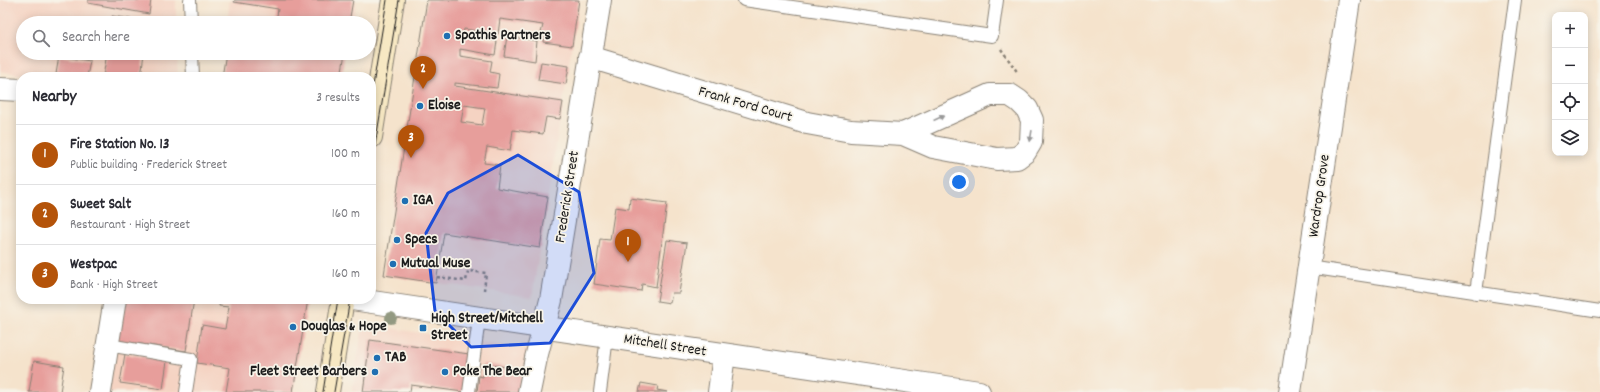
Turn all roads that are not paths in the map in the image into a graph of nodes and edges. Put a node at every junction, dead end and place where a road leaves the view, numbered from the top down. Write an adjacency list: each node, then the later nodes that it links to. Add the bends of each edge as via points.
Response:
1 (190, 0): 8 (lane)
2 (393, 0): 14 (main road)
3 (600, 0): 9 (street, Frederick Street)
4 (744, 0): 5 (lane, via 992,36)
5 (997, 0)
6 (1349, 0): 16 (street, Wardrop Grove)
7 (1515, 0): 17 (lane)
8 (191, 16)
9 (590, 57): 15 (street, Frank Ford Court, via 807,123 851,131); 23 (street, Frederick Street, via 551,300)
10 (192, 60): 11 (lane)
11 (193, 72)
12 (0, 88): 13 (street)
13 (16, 90)
14 (376, 106)
15 (903, 134): 15 (street, Frank Ford Court, one-way to 15, via 990,95 1010,95 1019,101 1027,109 1032,120 1033,132 1025,152 1017,158 998,159 933,147)
16 (1309, 267): 17 (lane); 35 (street, Wardrop Grove)
17 (1476, 293): 21 (lane)
18 (376, 303): 22 (street, Mitchell Street)
19 (114, 304): 25 (street)
20 (343, 304): 29 (main road)
21 (1600, 311)
22 (479, 319): 23 (street, Mitchell Street); 30 (lane)
23 (543, 328): 24 (street, Mitchell Street); 31 (street, Frederick Street)
24 (607, 337): 26 (street, Mitchell Street); 32 (lane)
25 (108, 345): 27 (street); 28 (lane, via 191,359)
26 (724, 355): 33 (street); 34 (street, Mitchell Street)
27 (100, 392)
28 (186, 392)
29 (328, 392)
30 (470, 392)
31 (530, 392)
32 (600, 392)
33 (718, 392)
34 (979, 392)
35 (1290, 392)

